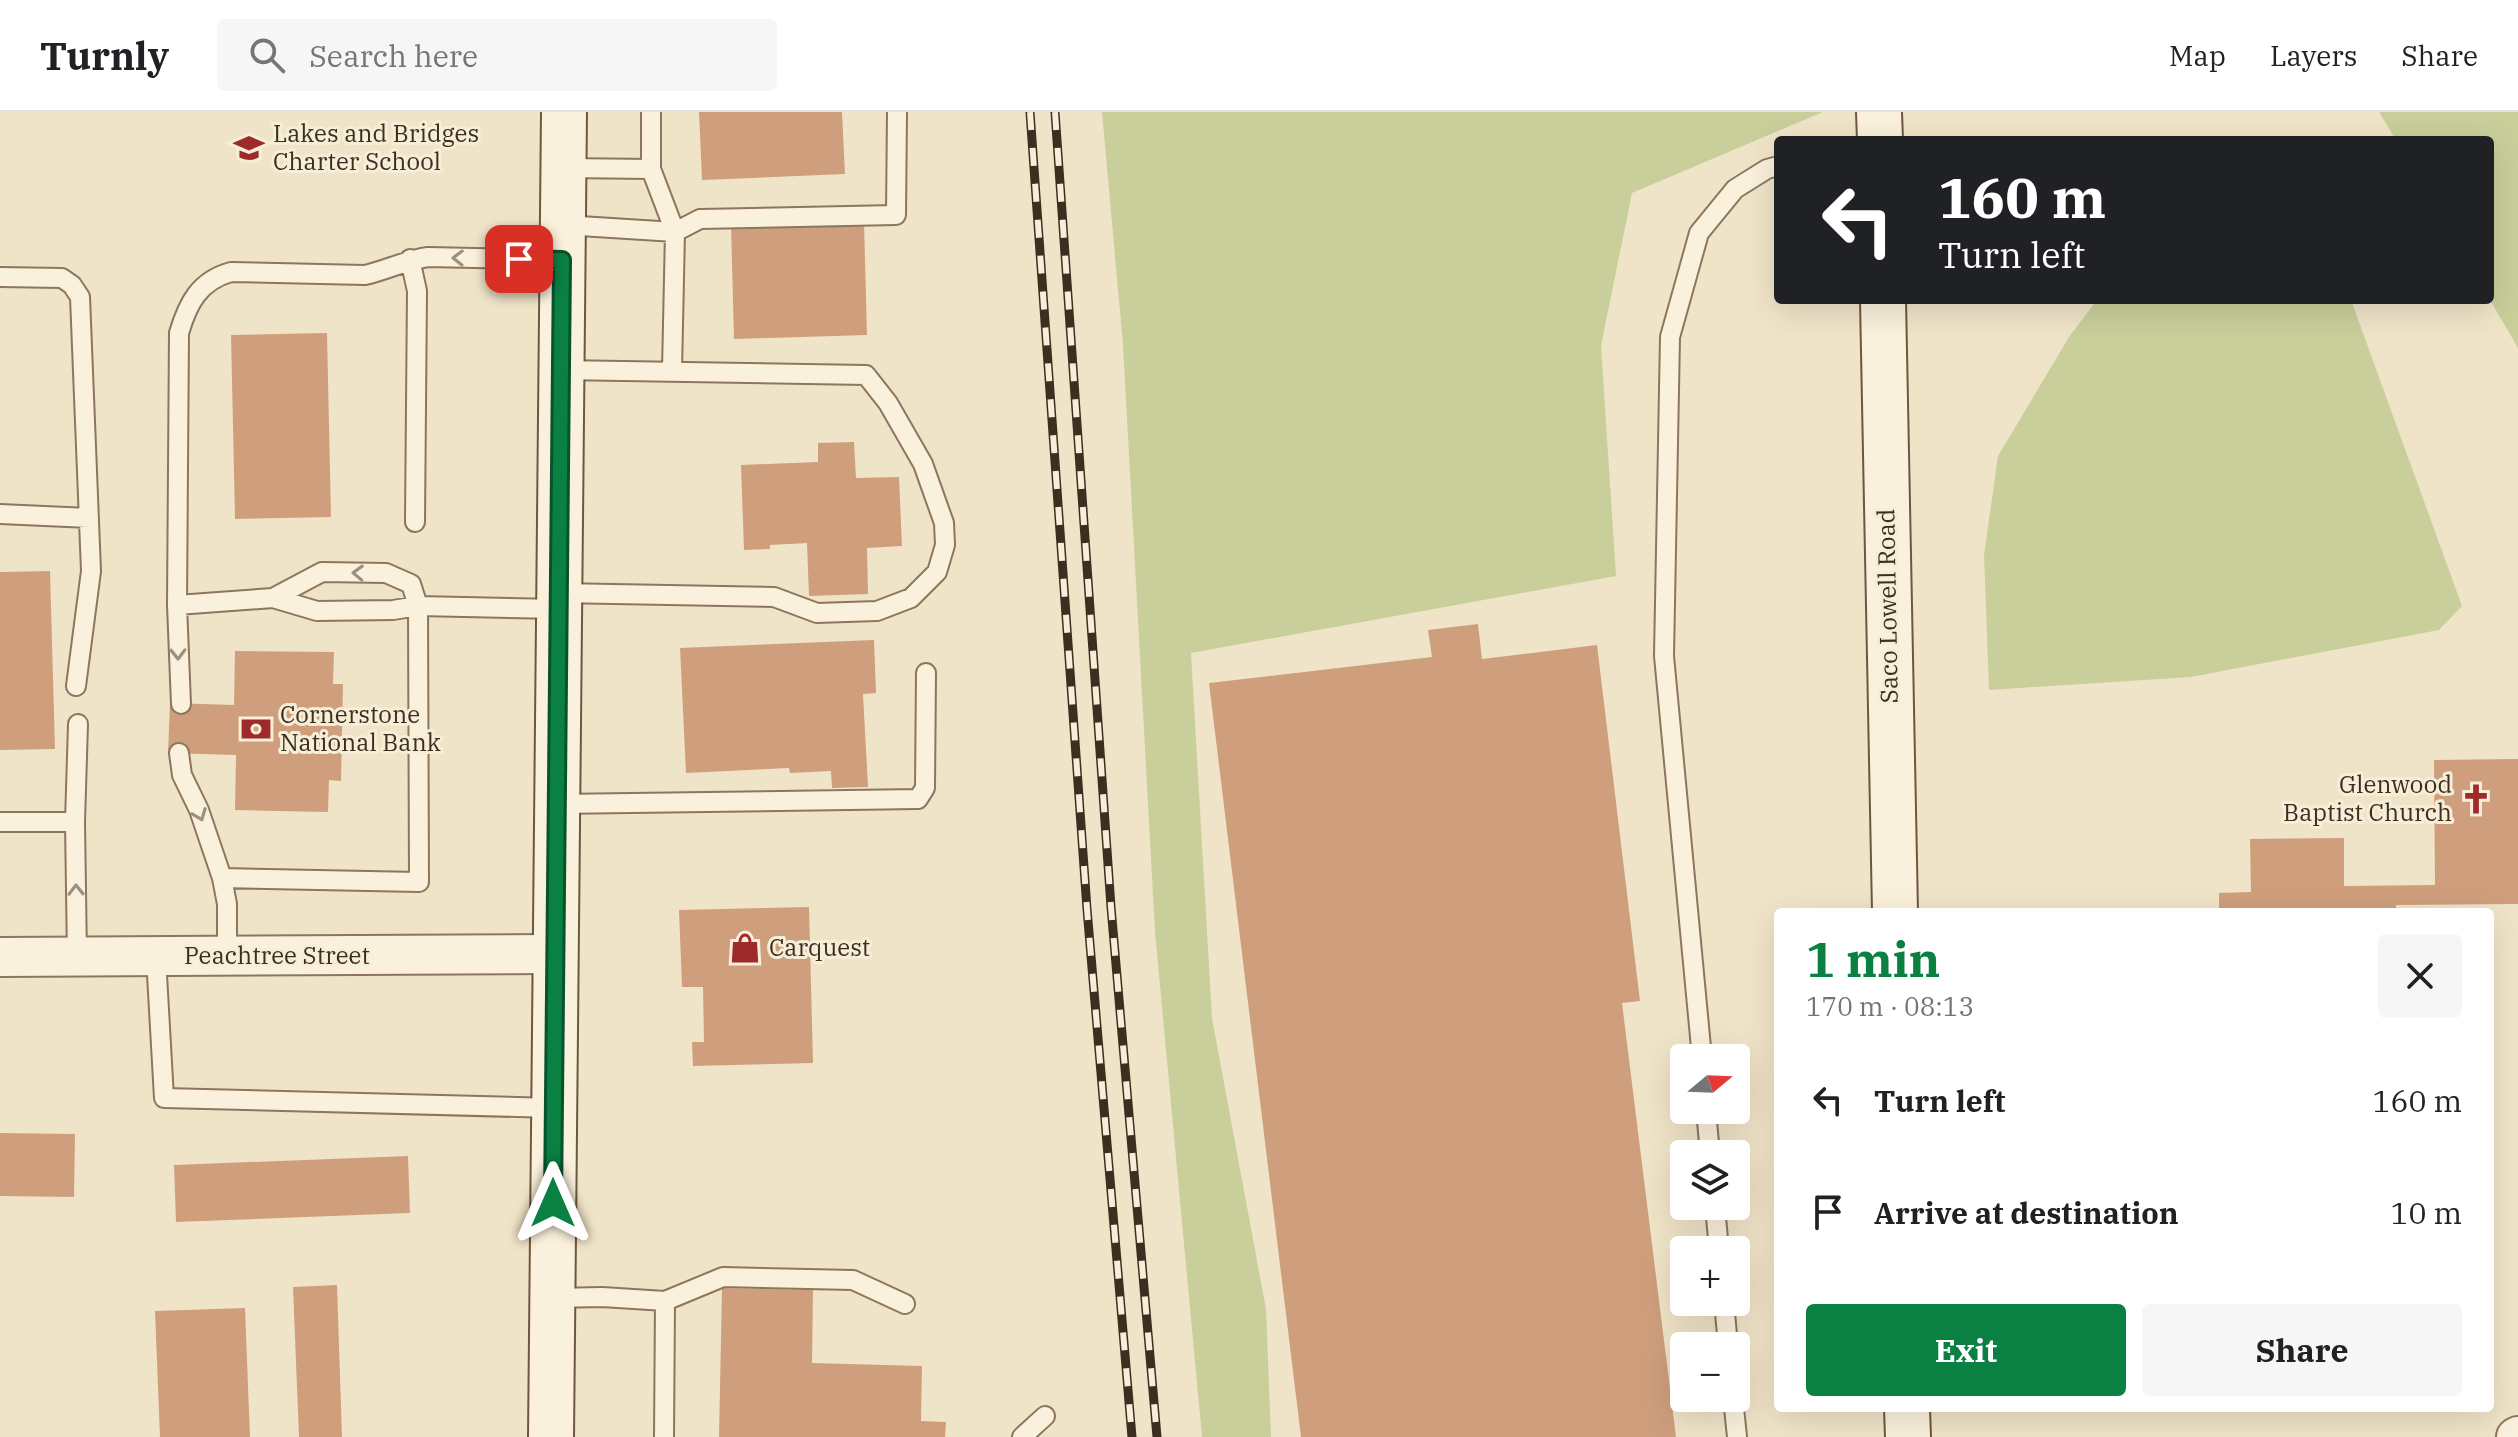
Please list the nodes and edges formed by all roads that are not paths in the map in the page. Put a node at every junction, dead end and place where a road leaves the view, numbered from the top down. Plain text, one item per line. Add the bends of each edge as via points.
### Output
1 (564, 112) edge
2 (651, 112) edge
3 (897, 112) edge
4 (1879, 112) edge
5 (1880, 136) edge
6 (1774, 167) edge
7 (564, 168) junction
8 (651, 169) junction
9 (675, 232) junction
10 (563, 242) junction
11 (410, 259) junction
12 (0, 277) edge
13 (1883, 304) edge
14 (560, 370) junction
15 (672, 371) junction
16 (0, 514) edge
17 (89, 518) junction
18 (415, 522) dead end
19 (273, 598) junction
20 (558, 601) junction
21 (177, 605) junction
22 (418, 606) junction
23 (926, 673) dead end
24 (76, 686) dead end
25 (181, 704) dead end
26 (78, 724) dead end
27 (179, 753) dead end
28 (556, 804) junction
29 (0, 822) edge
30 (75, 822) junction
31 (222, 878) junction
32 (1895, 908) edge
33 (554, 954) junction
34 (0, 957) edge
35 (156, 957) junction
36 (227, 957) junction
37 (77, 958) junction
38 (1701, 1044) edge
39 (554, 1108) junction
40 (553, 1298) junction
41 (665, 1301) junction
42 (905, 1304) dead end
43 (1734, 1412) edge
44 (1907, 1412) edge
45 (1045, 1416) dead end
46 (551, 1437) edge
47 (664, 1437) edge
48 (1022, 1437) edge
49 (1737, 1437) edge
50 (1908, 1437) edge

1 - 7 main road
2 - 8 lane
3 - 9 lane via 896,215 700,219
4 - 5 main road
6 - 38 lane via 1735,189 1699,233 1670,337 1664,656
7 - 8 lane
7 - 10 main road
8 - 9 lane
9 - 10 lane
9 - 15 lane
10 -> 11 lane
10 - 14 main road
11 - 18 lane via 417,291
11 - 21 lane via 365,275 231,272 198,290 179,333
12 - 17 lane via 62,278 80,297
13 - 32 main road, Saco Lowell Road
14 - 15 lane
14 - 20 main road
15 - 20 lane via 866,375 899,421 934,491 945,545 937,572 911,598 877,611 817,613 774,597
16 - 17 lane
17 - 24 lane via 91,571
19 - 21 lane
19 - 22 lane via 317,611
22 -> 19 lane via 411,584 386,573 322,572
20 - 22 lane
20 - 28 main road
21 -> 25 lane
22 - 31 lane via 419,882
23 - 28 lane via 925,788 918,799
26 - 30 lane
27 -> 31 lane via 182,775
28 - 33 main road
29 - 30 lane
37 -> 30 lane
31 - 36 lane
33 - 36 street, Peachtree Street
33 - 39 main road
34 - 37 street, Peachtree Street
35 - 36 street, Peachtree Street
35 - 37 street, Peachtree Street
35 - 39 lane via 164,1098
39 - 40 main road
40 - 41 lane
40 - 46 main road
41 - 42 lane via 723,1277 853,1280
41 - 47 lane
43 - 49 lane
44 - 50 main road
45 - 48 lane

